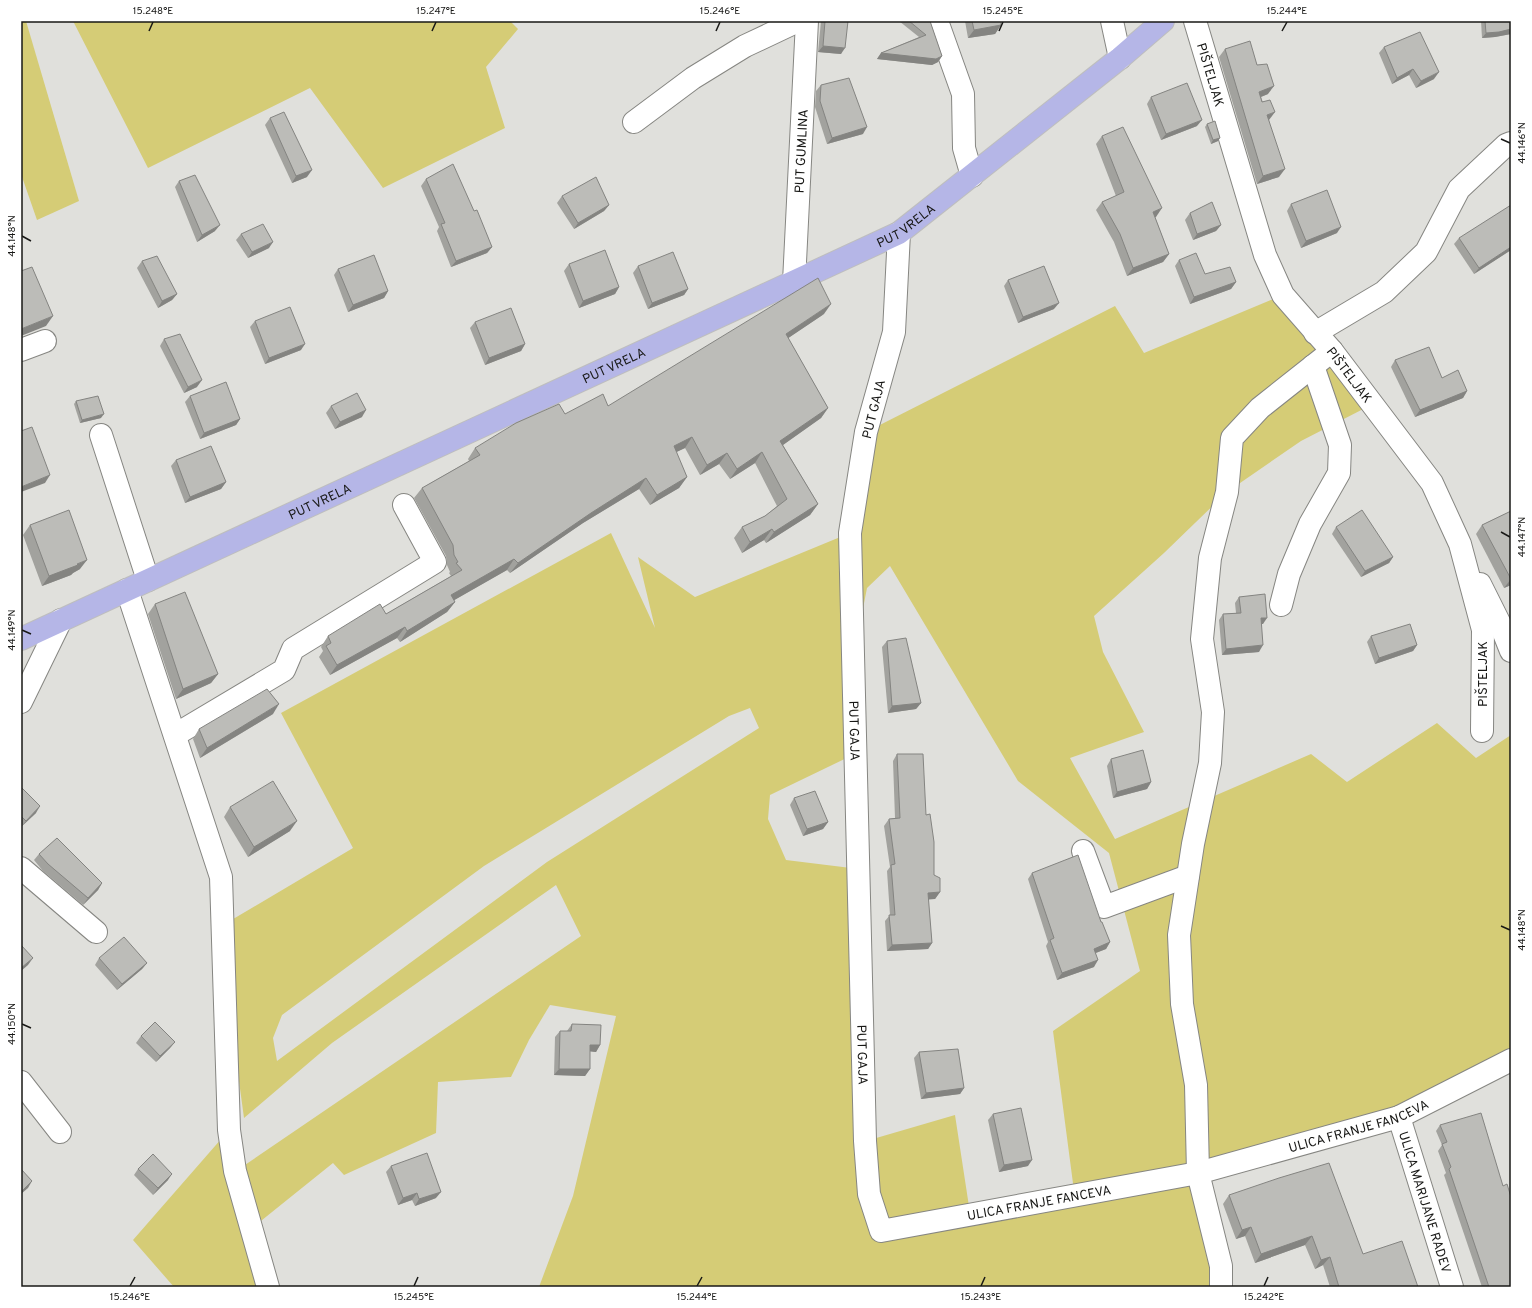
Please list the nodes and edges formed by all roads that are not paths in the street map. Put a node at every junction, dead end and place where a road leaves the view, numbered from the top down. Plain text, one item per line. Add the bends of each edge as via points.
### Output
1 (798, 21) edge
2 (807, 21) edge
3 (937, 21) edge
4 (1112, 21) edge
5 (1163, 21) edge
6 (1195, 21) edge
7 (1120, 58) junction
8 (634, 122) dead end
9 (1511, 143) edge
10 (972, 176) junction
11 (899, 233) junction
12 (794, 282) junction
13 (1315, 333) junction
14 (45, 341) dead end
15 (21, 350) edge
16 (1332, 351) junction
17 (1313, 366) junction
18 (101, 435) dead end
19 (404, 505) dead end
20 (1460, 544) junction
21 (148, 580) junction
22 (127, 590) junction
23 (1280, 605) dead end
24 (61, 620) junction
25 (21, 639) edge
26 (1511, 651) edge
27 (21, 702) edge
28 (1482, 731) dead end
29 (175, 735) junction
30 (1083, 851) dead end
31 (21, 868) edge
32 (1188, 876) junction
33 (96, 932) dead end
34 (1511, 1060) edge
35 (21, 1082) edge
36 (1399, 1116) junction
37 (60, 1132) dead end
38 (1198, 1173) junction
39 (881, 1231) joint
40 (268, 1287) edge
41 (1221, 1287) edge
42 (1452, 1287) edge

1 - 8 street via 746,46 693,78
2 - 12 street, PUT GUMLINA
3 - 10 street via 963,94 964,148
4 - 7 street
5 - 7 main road, PUT VRELA
6 - 13 street, PIŠTELJAK via 1265,255 1282,295
7 - 10 main road, PUT VRELA
9 - 13 street via 1459,189 1426,252 1384,292
10 - 11 main road, PUT VRELA
11 - 12 main road, PUT VRELA
11 - 39 street, PUT GAJA via 894,332 866,432 850,533 865,1141 869,1194
12 - 21 main road, PUT VRELA
13 - 16 street, PIŠTELJAK
14 - 15 street
16 - 17 street
16 - 20 street, PIŠTELJAK via 1432,483
17 - 23 street via 1340,445 1339,472 1310,524 1289,574
17 - 32 street via 1260,408 1232,438 1227,492 1210,558 1202,639 1214,712 1210,764
18 - 21 street
19 - 29 street via 435,562 293,649 284,670
20 - 26 street
20 - 28 street, PIŠTELJAK via 1483,630
21 - 22 main road, PUT VRELA
22 - 24 main road, PUT VRELA
22 - 29 street
24 - 25 main road, PUT VRELA
24 - 27 street
29 - 40 street via 188,782 221,877 229,1130 235,1171
30 - 32 street via 1104,906
31 - 33 street
32 - 38 street via 1179,935 1182,1004 1196,1085
34 - 36 street, ULICA FRANJE FANCEVA
35 - 37 street
36 - 38 street, ULICA FRANJE FANCEVA
36 - 42 street, ULICA MARIJANE RADEV
38 - 39 street, ULICA FRANJE FANCEVA
38 - 41 street via 1221,1266

